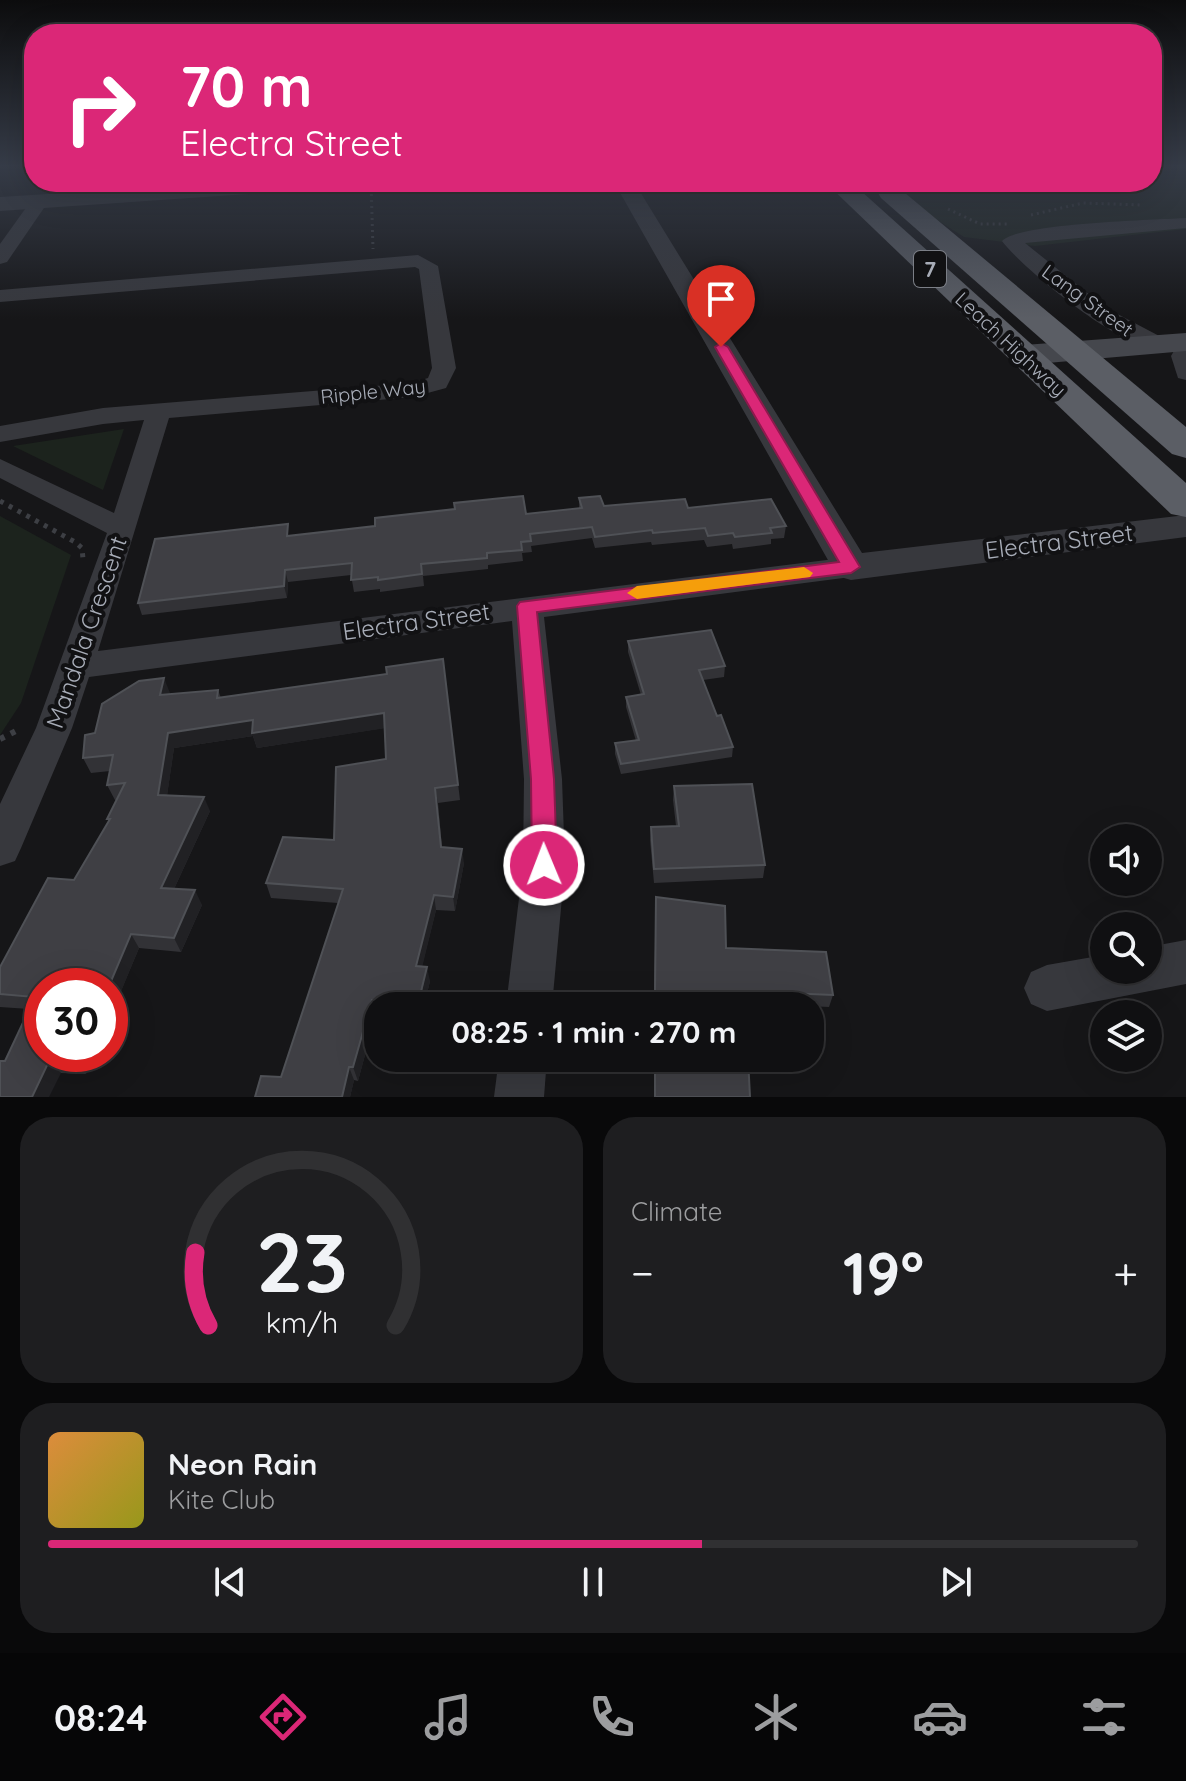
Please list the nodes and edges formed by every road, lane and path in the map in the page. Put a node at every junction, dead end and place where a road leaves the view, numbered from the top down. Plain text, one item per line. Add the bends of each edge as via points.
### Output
1 (28, 217) edge
2 (372, 217) edge
3 (645, 217) edge
4 (875, 217) edge
5 (918, 217) edge
6 (962, 217) edge
7 (1018, 220) dead end
8 (1186, 223) edge
9 (0, 258) edge
10 (373, 263) junction
11 (0, 296) edge
12 (1179, 354) edge
13 (1082, 358) junction
14 (1032, 362) junction
15 (159, 411) junction
16 (0, 434) edge
17 (1186, 446) edge
18 (0, 467) edge
19 (0, 501) edge
20 (1186, 505) edge
21 (1186, 526) edge
22 (123, 529) junction
23 (851, 567) junction
24 (81, 571) dead end
25 (527, 606) junction
26 (75, 666) junction
27 (26, 724) dead end
28 (0, 739) edge
29 (0, 848) edge
30 (1186, 962) edge
31 (1162, 966) edge
32 (1090, 980) edge
33 (1047, 988) dead end
34 (530, 992) edge
35 (522, 1072) edge
36 (519, 1097) edge

1 - 9 street
2 - 10 path
3 - 23 street
4 - 14 highway, Leach Highway / 7
5 - 13 highway, Leach Highway / 7
6 - 7 path via 980,224
8 - 12 street, Lang Street via 1011,241 1101,314
10 - 11 street, Ripple Way
10 - 15 street, Ripple Way via 418,261 428,266 444,368 438,383 413,390
12 - 13 main road
13 - 14 main road
13 - 17 highway, Leach Highway / 7
14 - 20 highway, Leach Highway / 7
15 - 16 street, Ripple Way
15 - 22 street, Mandala Crescent
18 - 22 street
19 - 24 path via 82,548
21 - 23 street, Electra Street
22 - 26 street, Mandala Crescent
23 - 25 street, Electra Street
25 - 26 street, Electra Street
25 - 34 street via 543,779 544,865
26 - 29 street, Mandala Crescent via 54,728
27 - 28 path
30 - 31 street
32 - 33 street
35 - 36 street

